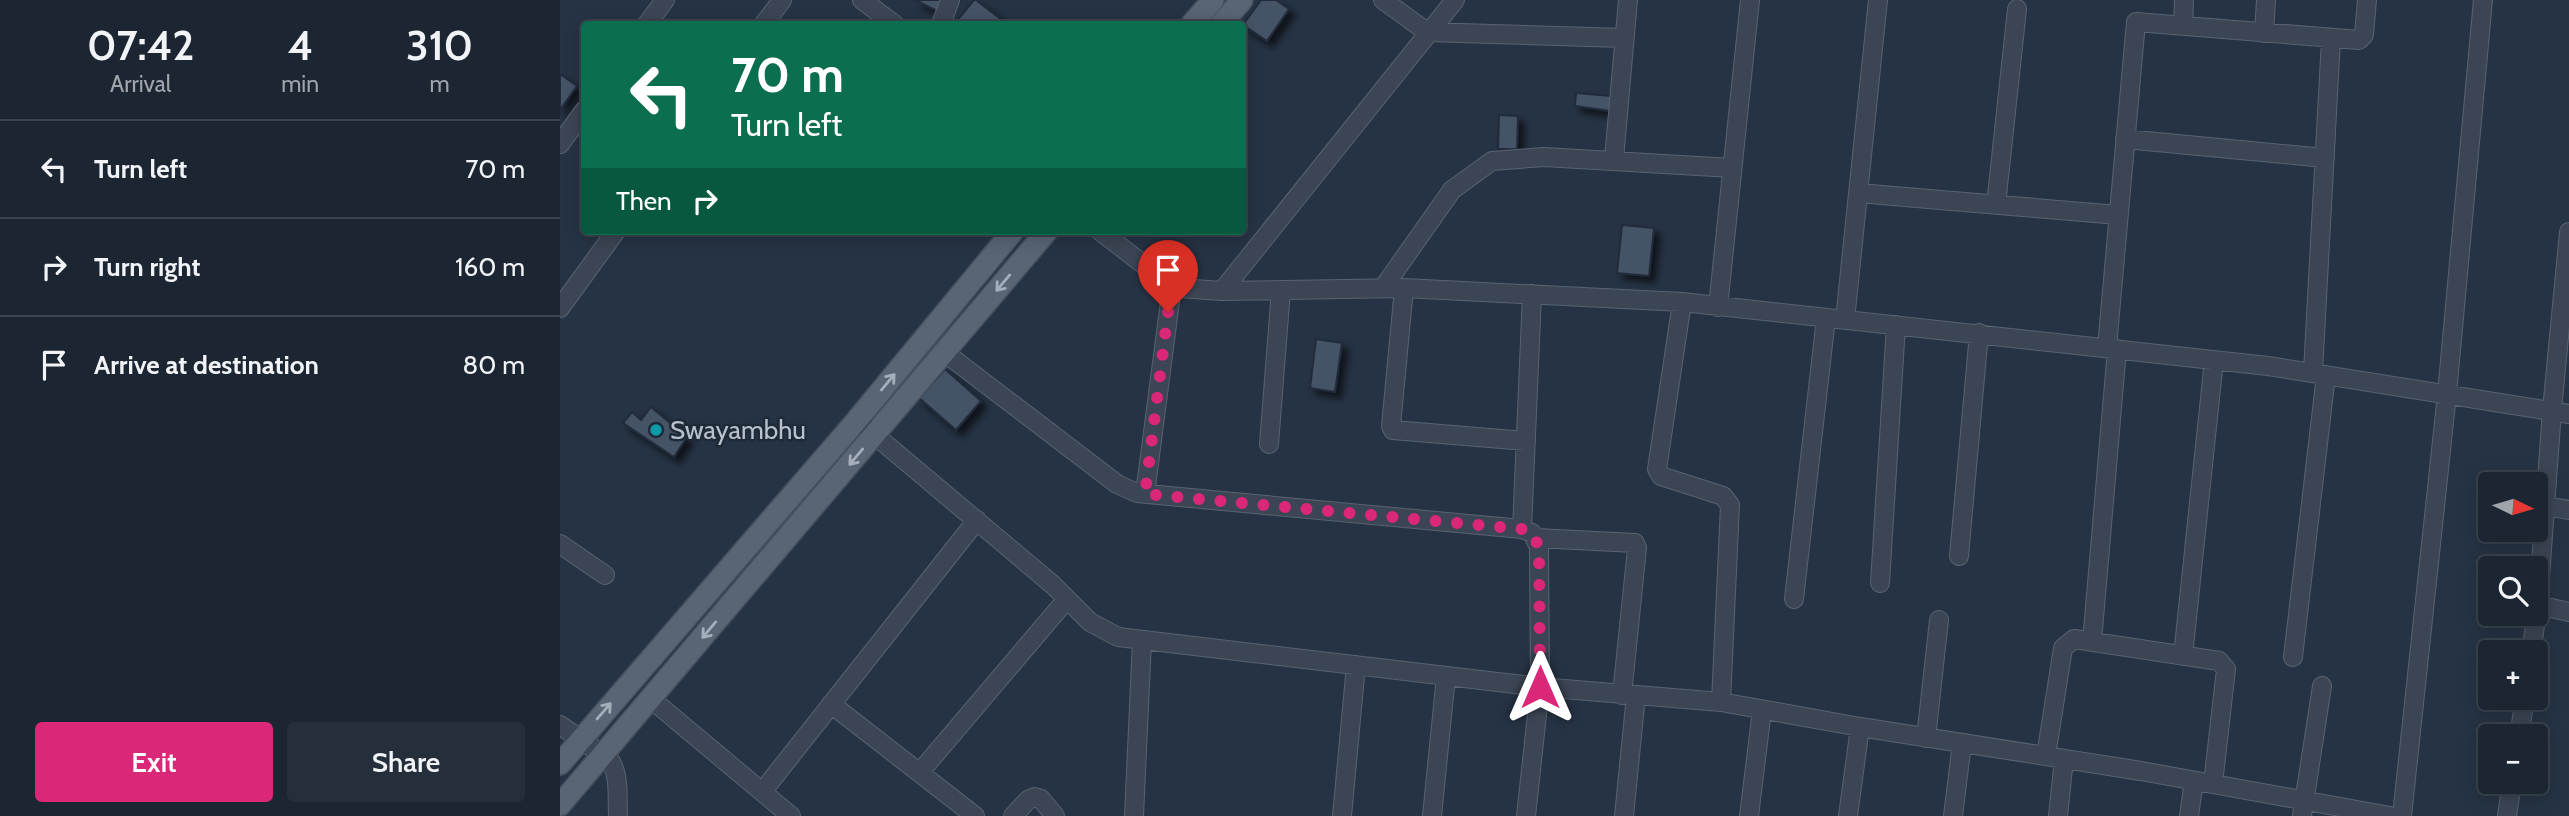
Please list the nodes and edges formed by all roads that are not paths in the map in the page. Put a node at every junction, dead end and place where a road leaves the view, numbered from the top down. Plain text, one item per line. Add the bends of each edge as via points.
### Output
1 (665, 0) edge
2 (782, 0) edge
3 (862, 0) edge
4 (950, 0) edge
5 (1213, 0) edge
6 (1242, 0) edge
7 (1383, 0) edge
8 (1455, 0) edge
9 (1628, 0) edge
10 (1749, 0) edge
11 (1878, 0) edge
12 (2184, 0) edge
13 (2266, 0) edge
14 (2367, 0) edge
15 (2483, 0) edge
16 (2017, 9) dead end
17 (649, 21) edge
18 (766, 21) edge
19 (890, 21) edge
20 (942, 21) edge
21 (1195, 21) edge
22 (1224, 21) edge
23 (2183, 26) junction
24 (1427, 32) junction
25 (2264, 33) junction
26 (1624, 38) junction
27 (2331, 39) junction
28 (581, 115) edge
29 (2125, 139) junction
30 (560, 144) edge
31 (2325, 158) junction
32 (1614, 159) junction
33 (1732, 168) junction
34 (1858, 193) junction
35 (1996, 205) junction
36 (2118, 215) junction
37 (2569, 232) edge
38 (612, 235) edge
39 (1010, 235) edge
40 (1044, 235) edge
41 (1105, 235) edge
42 (1172, 286) junction
43 (1383, 288) junction
44 (1404, 288) junction
45 (1281, 290) junction
46 (1222, 291) junction
47 (1532, 294) junction
48 (563, 298) edge
49 (1682, 302) junction
50 (1718, 307) junction
51 (1826, 318) junction
52 (1846, 320) junction
53 (1896, 325) junction
54 (1979, 333) junction
55 (2112, 348) junction
56 (944, 352) junction
57 (2214, 360) junction
58 (2319, 373) junction
59 (2447, 394) junction
60 (2561, 412) edge
61 (856, 420) junction
62 (874, 434) junction
63 (1526, 441) junction
64 (1269, 444) dead end
65 (2548, 488) edge
66 (1145, 494) junction
67 (2548, 506) edge
68 (2569, 510) edge
69 (977, 520) junction
70 (1529, 533) junction
71 (560, 544) edge
72 (1959, 556) dead end
73 (605, 575) dead end
74 (1880, 583) dead end
75 (1067, 599) junction
76 (1794, 599) dead end
77 (2548, 607) edge
78 (2569, 611) edge
79 (1939, 620) dead end
80 (1142, 640) junction
81 (2092, 642) junction
82 (2183, 656) junction
83 (2293, 657) dead end
84 (1356, 665) junction
85 (1446, 676) junction
86 (2322, 686) dead end
87 (1540, 687) junction
88 (1629, 695) junction
89 (650, 699) junction
90 (1721, 702) junction
91 (831, 704) junction
92 (1762, 710) junction
93 (560, 725) edge
94 (1860, 727) junction
95 (1926, 738) junction
96 (580, 739) junction
97 (1962, 743) junction
98 (603, 755) junction
99 (2055, 758) junction
100 (560, 764) edge
101 (920, 772) junction
102 (2194, 781) junction
103 (2213, 784) junction
104 (762, 792) junction
105 (2510, 794) edge
106 (560, 805) edge
107 (2303, 808) edge
108 (618, 816) edge
109 (790, 816) edge
110 (975, 816) edge
111 (1013, 816) edge
112 (1055, 816) edge
113 (1134, 816) edge
114 (1342, 816) edge
115 (1432, 816) edge
116 (1526, 816) edge
117 (1624, 816) edge
118 (1749, 816) edge
119 (1848, 816) edge
120 (1953, 816) edge
121 (2058, 816) edge
122 (2189, 816) edge
123 (2390, 816) edge
124 (2402, 816) edge
125 (2507, 816) edge

1 - 17 street
2 - 18 street
3 - 19 street
4 - 20 street
5 - 21 main road
6 - 22 main road
7 - 24 street
8 - 24 street
9 - 26 street
10 - 33 street
11 - 34 street
12 - 23 street
13 - 25 street
14 - 27 street via 2362,39
15 - 59 street
16 - 35 street
23 - 25 street
23 - 29 street via 2134,25
24 - 26 street
24 - 46 street
25 - 27 street
26 - 32 street
27 - 31 street
28 - 30 street
29 - 31 street
29 - 36 street
31 - 58 street
32 - 33 street
32 - 43 street via 1544,156 1492,161 1452,190
33 - 50 street
34 - 35 street
34 - 52 street
35 - 36 street
36 - 55 street
37 - 60 street
38 - 48 street
61 -> 39 main road
40 -> 56 main road
41 - 42 street
42 - 46 street
42 - 66 street
43 - 44 street
43 - 45 street
44 - 47 street
44 - 63 street via 1393,430
45 - 46 street
45 - 64 street
47 - 49 street
47 - 63 street
49 - 50 street
49 - 90 street via 1657,469 1661,476 1723,496 1730,505
50 - 51 street
51 - 52 street
51 - 76 street
52 - 53 street
53 - 54 street
53 - 74 street
54 - 55 street
54 - 72 street
55 - 57 street
55 - 81 street
56 - 62 main road
56 - 66 street via 1117,484
57 - 58 street
57 - 82 street
58 - 59 street
58 - 83 street
59 - 60 street
59 - 124 street
60 - 65 street
61 - 62 street
96 -> 61 main road
62 - 69 street
62 -> 89 main road
63 - 70 street
66 - 70 street
67 - 68 street
69 - 75 street
69 - 91 street
70 - 87 street via 1539,547
70 - 88 street via 1635,543
71 - 73 street
75 - 80 street via 1090,622 1118,637
75 - 101 street
77 - 78 street
79 - 95 street
80 - 84 street
80 - 113 street
81 - 82 street
81 - 99 street via 2074,639 2063,648
82 - 103 street via 2219,661 2226,669
84 - 85 street
84 - 114 street
85 - 87 street
85 - 115 street
86 - 107 street
87 - 88 street
87 - 116 street
88 - 90 street
88 - 117 street
89 - 98 main road
89 - 104 street
90 - 92 street
91 - 101 street
91 - 104 street
92 - 94 street
92 - 118 street
93 - 96 street
94 - 95 street
94 - 119 street
95 - 97 street
96 - 98 street
96 - 100 main road
97 - 99 street
97 - 120 street
98 - 106 main road
98 - 108 street via 617,775
99 - 102 street
99 - 121 street
101 - 110 street
102 - 103 street
102 - 122 street
103 - 107 street
104 - 109 street
105 - 125 street
107 - 123 street
111 - 112 street via 1035,797

